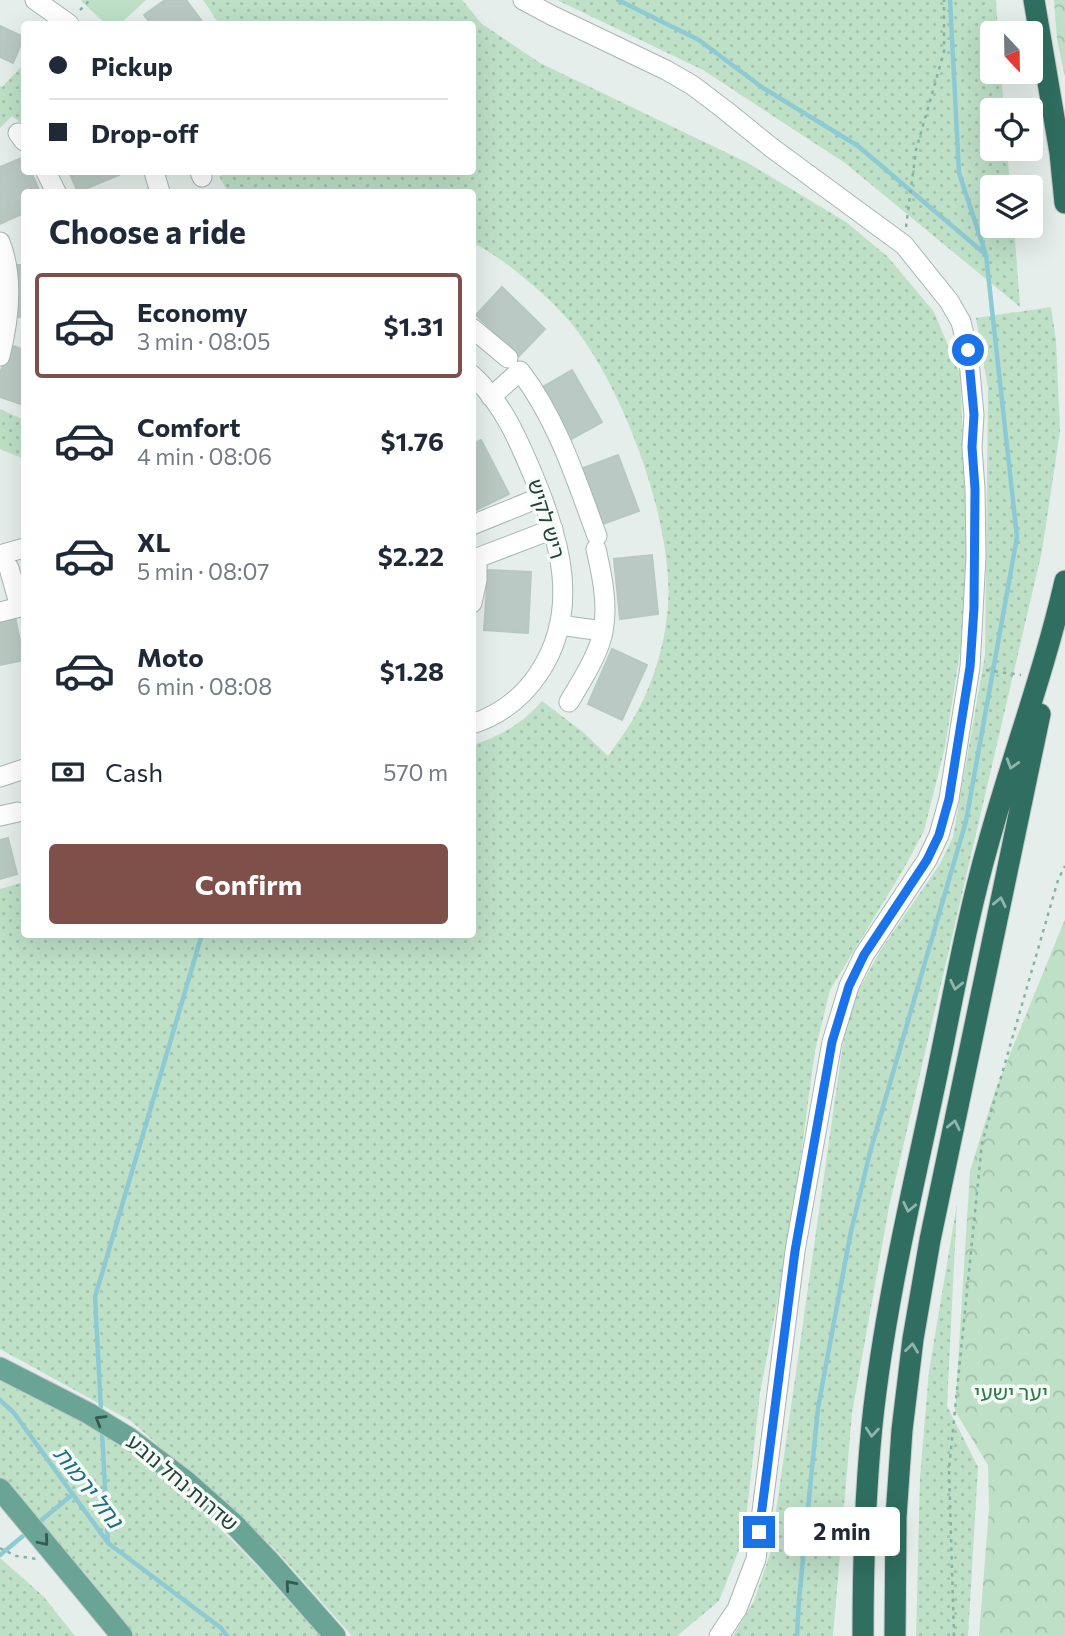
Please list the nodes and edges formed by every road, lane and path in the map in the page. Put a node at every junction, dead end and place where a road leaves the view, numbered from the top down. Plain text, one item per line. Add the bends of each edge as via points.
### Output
1 (35, 0) edge
2 (523, 0) edge
3 (944, 0) edge
4 (1034, 0) edge
5 (65, 21) edge
6 (1065, 203) edge
7 (0, 242) edge
8 (904, 245) junction
9 (476, 331) edge
10 (0, 356) edge
11 (508, 358) dead end
12 (476, 380) edge
13 (491, 397) junction
14 (541, 496) junction
15 (476, 523) edge
16 (553, 529) junction
17 (21, 551) edge
18 (8, 564) edge
19 (1065, 581) edge
20 (476, 585) edge
21 (1065, 593) edge
22 (0, 612) edge
23 (559, 625) junction
24 (603, 631) junction
25 (970, 667) junction
26 (1038, 678) junction
27 (569, 702) dead end
28 (476, 722) edge
29 (21, 770) edge
30 (0, 777) edge
31 (1065, 866) edge
32 (0, 1368) edge
33 (0, 1489) edge
34 (0, 1548) edge
35 (58, 1557) junction
36 (122, 1636) edge
37 (335, 1636) edge
38 (719, 1636) edge
39 (863, 1636) edge
40 (895, 1636) edge
41 (954, 1636) edge

1 - 5 street
2 - 8 street via 692,85
3 - 8 path via 944,52 916,150
4 - 6 highway
7 - 10 street via 8,278
8 - 25 street via 950,301 968,350 975,529
9 - 11 street
12 - 13 street, ריש לקיש
13 - 14 street, ריש לקיש via 511,426
13 - 24 street via 520,371 566,452 597,542
14 - 15 street
14 - 16 street, ריש לקיש
16 - 20 street via 477,558
16 - 23 street, ריש לקיש via 563,583
17 - 18 street
18 - 22 street via 20,607
19 - 26 highway
40 -> 21 highway via 896,1517 913,1339
23 - 24 street
23 - 28 street, ריש לקיש via 553,649 528,688 498,713
24 - 27 street via 594,658
25 - 26 path
25 - 38 street via 939,835 864,955 832,1042 795,1251 756,1559 737,1609
26 -> 39 highway via 988,842 899,1256 872,1425
29 - 30 street
31 - 41 path via 982,1143 949,1469
37 -> 32 main road, שדרות נחל נובע via 270,1561 187,1482 130,1438
33 -> 35 main road
34 - 35 path via 32,1559
35 - 36 main road

